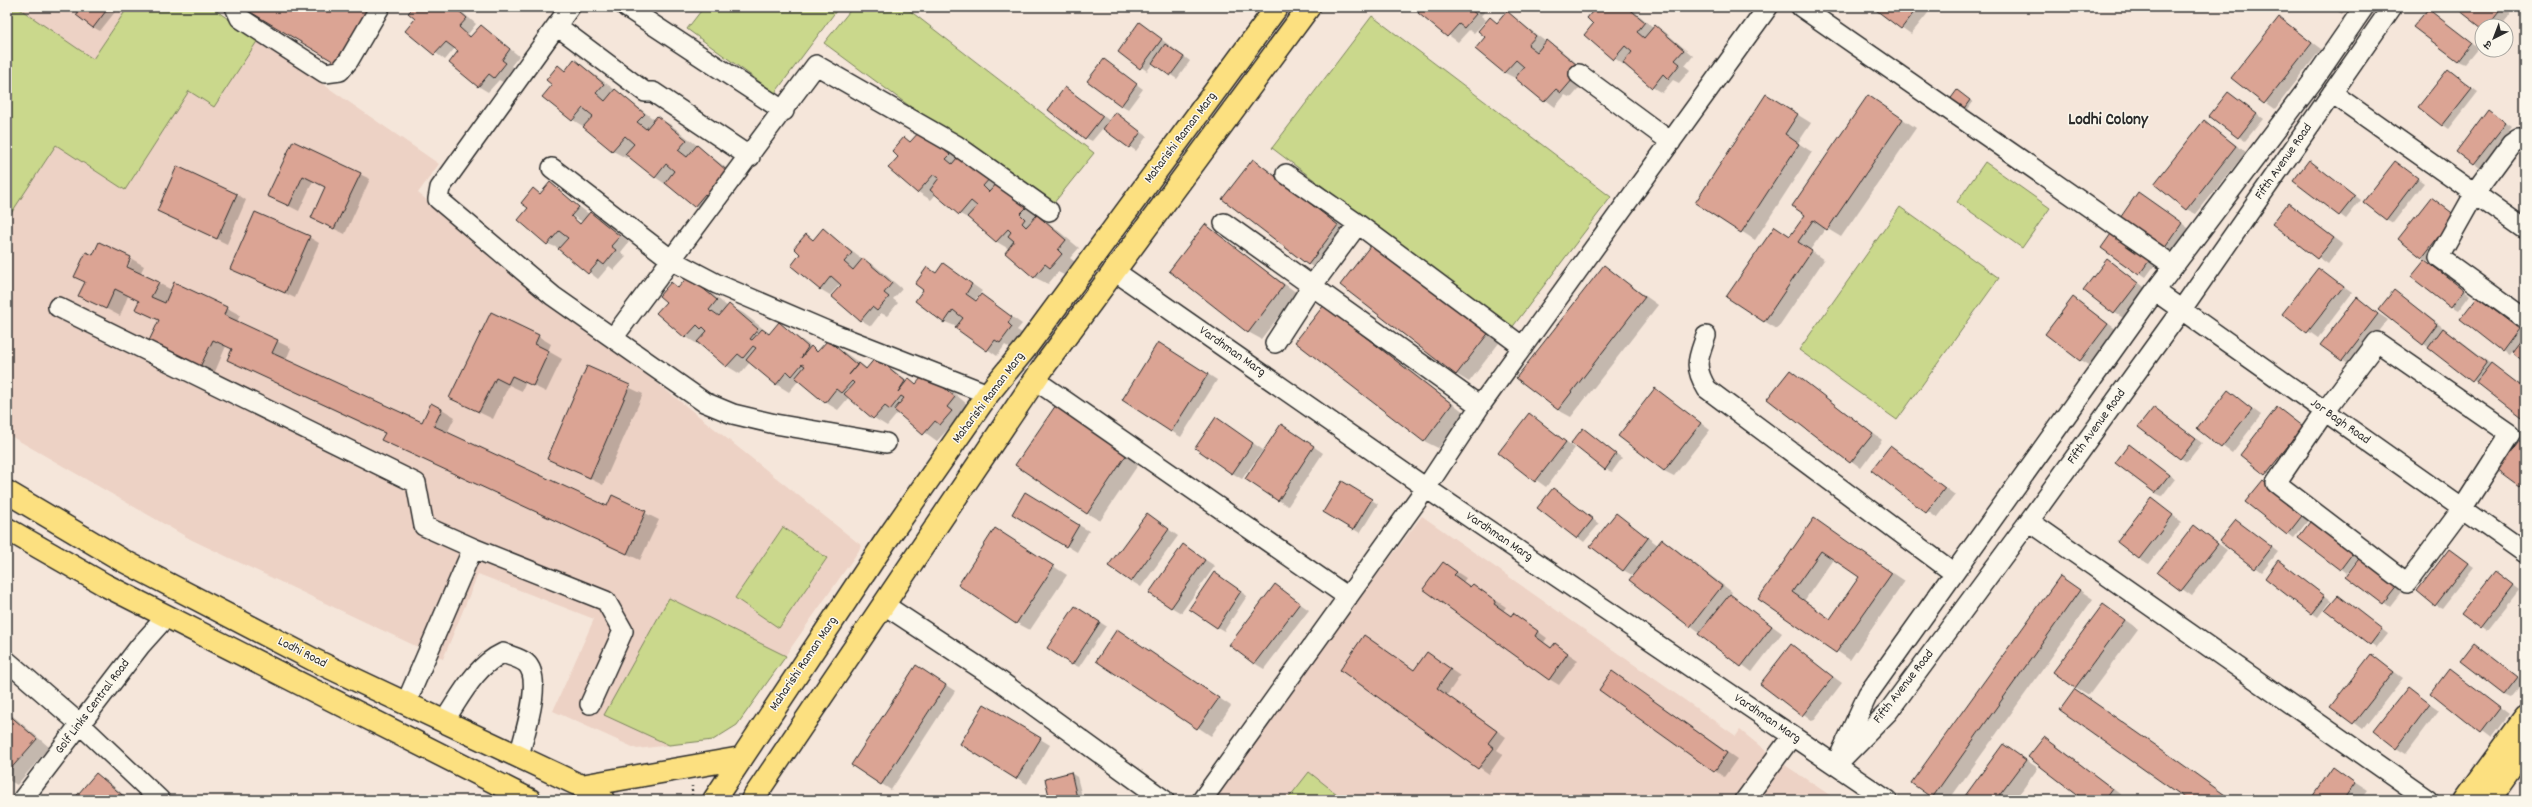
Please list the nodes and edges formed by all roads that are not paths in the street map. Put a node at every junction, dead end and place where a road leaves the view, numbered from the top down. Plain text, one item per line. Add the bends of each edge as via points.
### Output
1 (235, 7) edge
2 (380, 7) edge
3 (570, 7) edge
4 (626, 7) edge
5 (1277, 7) edge
6 (1309, 7) edge
7 (1768, 7) edge
8 (1801, 7) edge
9 (2364, 7) edge
10 (2392, 7) edge
11 (557, 26) junction
12 (1579, 74) dead end
13 (2332, 93) junction
14 (784, 111) junction
15 (2525, 140) edge
16 (1671, 142) junction
17 (750, 157) junction
18 (552, 168) dead end
19 (1286, 174) dead end
20 (2476, 194) junction
21 (1049, 211) dead end
22 (1224, 223) dead end
23 (1358, 224) junction
24 (2525, 229) edge
25 (673, 261) junction
26 (2174, 266) junction
27 (1114, 270) junction
28 (1312, 286) junction
29 (2155, 291) junction
30 (58, 307) dead end
31 (2182, 309) junction
32 (2525, 319) edge
33 (1706, 336) dead end
34 (613, 338) junction
35 (1275, 343) dead end
36 (1523, 347) junction
37 (1035, 380) junction
38 (988, 394) junction
39 (1480, 406) junction
40 (2325, 411) junction
41 (886, 443) dead end
42 (1426, 488) junction
43 (7, 492) edge
44 (2462, 509) junction
45 (2029, 522) junction
46 (7, 529) edge
47 (473, 548) junction
48 (2525, 553) edge
49 (1954, 573) junction
50 (1348, 597) junction
51 (883, 604) junction
52 (166, 616) junction
53 (7, 661) edge
54 (406, 703) junction
55 (590, 704) dead end
56 (2525, 718) edge
57 (444, 721) junction
58 (81, 725) junction
59 (1792, 736) junction
60 (2525, 748) edge
61 (519, 756) junction
62 (741, 758) junction
63 (1836, 765) junction
64 (769, 774) junction
65 (582, 786) junction
66 (22, 800) edge
67 (160, 800) edge
68 (530, 800) edge
69 (604, 800) edge
70 (714, 800) edge
71 (752, 800) edge
72 (767, 800) edge
73 (1164, 800) edge
74 (1202, 800) edge
75 (1745, 800) edge
76 (1887, 800) edge
77 (2428, 800) edge
78 (2466, 800) edge
79 (2488, 800) edge

1 - 2 street via 240,18 325,73 340,71
3 - 11 street
4 - 14 street
5 - 38 main road, Maharishi Raman Marg via 1025,350
6 - 27 main road, Maharishi Raman Marg
7 - 16 street
8 - 26 street
9 - 26 street, Fifth Avenue Road via 2313,81
10 - 13 street, Fifth Avenue Road
11 - 17 street via 645,92 653,92
11 - 34 street via 440,188 438,200 554,296
12 - 16 street
13 - 20 street
13 - 31 street, Fifth Avenue Road
14 - 17 street
14 - 21 street via 813,68 820,66 956,145
15 - 20 street via 2518,139 2511,144
16 - 36 street
17 - 25 street
18 - 25 street
19 - 23 street
20 - 24 street
20 - 32 street via 2439,257
22 - 28 street
23 - 28 street
23 - 36 street
25 - 34 street
25 - 38 street via 717,284 832,333
26 - 29 street, Fifth Avenue Road
27 - 37 main road, Maharishi Raman Marg
27 - 42 street, Vardhman Marg
28 - 35 street
28 - 39 street
29 - 31 street, Jor Bagh Road
29 - 49 street, Fifth Avenue Road
30 - 47 street via 416,483 424,526
31 - 40 street, Jor Bagh Road
31 - 45 street, Fifth Avenue Road
33 - 49 street via 1696,364 1699,376 1707,389
34 - 41 street via 704,402 733,414
36 - 39 street
37 - 50 street
37 - 51 main road, Maharishi Raman Marg
38 - 62 main road, Maharishi Raman Marg via 885,542
39 - 42 street
40 - 44 street, Jor Bagh Road
40 - 44 street via 2377,342 2510,434
40 - 44 street via 2276,483 2407,583
42 - 50 street
42 - 59 street, Vardhman Marg
43 - 54 main road, Lodhi Road via 120,559 316,661
44 - 48 street, Jor Bagh Road
45 - 63 street, Fifth Avenue Road via 1888,712
45 - 77 street
46 - 52 main road via 104,585
47 - 54 street
47 - 55 street via 606,601 623,631
49 - 63 street, Fifth Avenue Road via 1868,694
50 - 74 street
51 - 64 main road, Maharishi Raman Marg
51 - 73 street via 1000,681
52 - 58 street, Golf Links Central Road via 140,646
52 - 68 main road
53 - 58 street
54 - 57 main road, Lodhi Road
56 - 78 main road
57 - 61 main road, Lodhi Road
57 - 61 street via 478,671 490,659 503,653 525,663 532,672 534,691
58 - 66 street, Golf Links Central Road
58 - 67 street
59 - 63 street, Vardhman Marg
59 - 75 street
60 - 79 main road
61 - 65 main road, Lodhi Road
62 - 65 main road
62 - 70 main road, Maharishi Raman Marg
63 - 76 street, Vardhman Marg
64 - 71 main road, Maharishi Raman Marg
64 - 72 main road
65 - 69 main road, Lodhi Road

